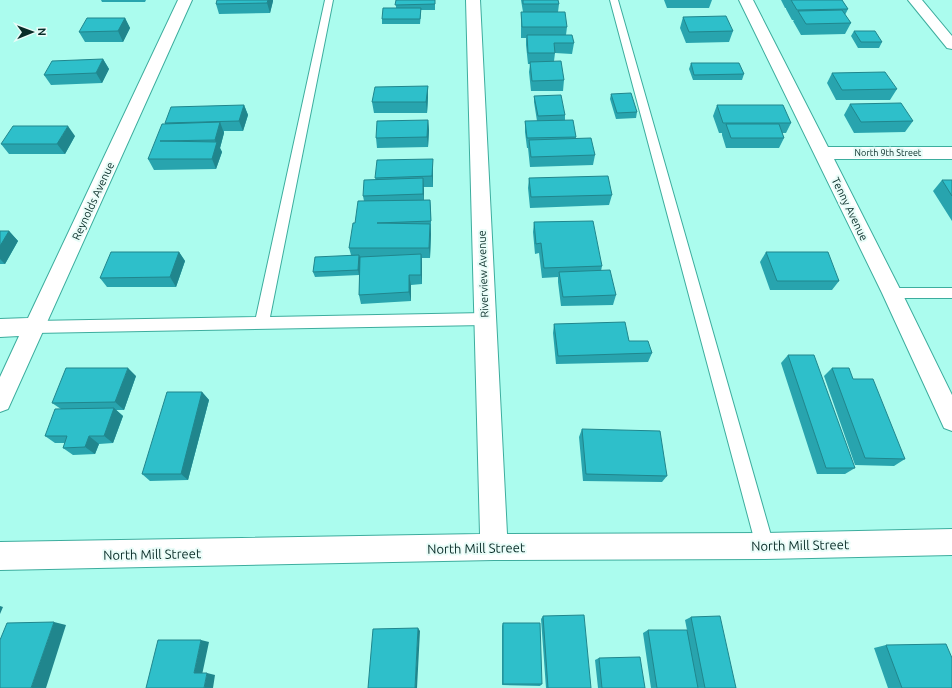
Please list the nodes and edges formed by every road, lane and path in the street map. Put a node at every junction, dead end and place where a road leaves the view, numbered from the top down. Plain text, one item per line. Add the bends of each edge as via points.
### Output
1 (185, 0) edge
2 (329, 0) edge
3 (473, 0) edge
4 (614, 0) edge
5 (746, 0) edge
6 (915, 0) edge
7 (952, 45) edge
8 (952, 153) edge
9 (823, 154) junction
10 (952, 293) edge
11 (892, 294) junction
12 (485, 319) junction
13 (262, 323) junction
14 (34, 327) junction
15 (0, 328) edge
16 (0, 402) edge
17 (952, 420) edge
18 (952, 542) edge
19 (765, 546) junction
20 (494, 547) junction
21 (0, 556) edge

1 - 14 street, Reynolds Avenue
2 - 13 lane
3 - 12 street, Riverview Avenue
4 - 19 lane
5 - 9 street, Tenny Avenue
6 - 7 street
8 - 9 street, North 9th Street
9 - 11 street, Tenny Avenue
10 - 11 lane
11 - 17 street, Tenny Avenue
12 - 13 lane
12 - 20 street, Riverview Avenue
13 - 14 lane
14 - 15 street
14 - 16 street, Reynolds Avenue
18 - 19 street, North Mill Street
19 - 20 street, North Mill Street
20 - 21 street, North Mill Street

